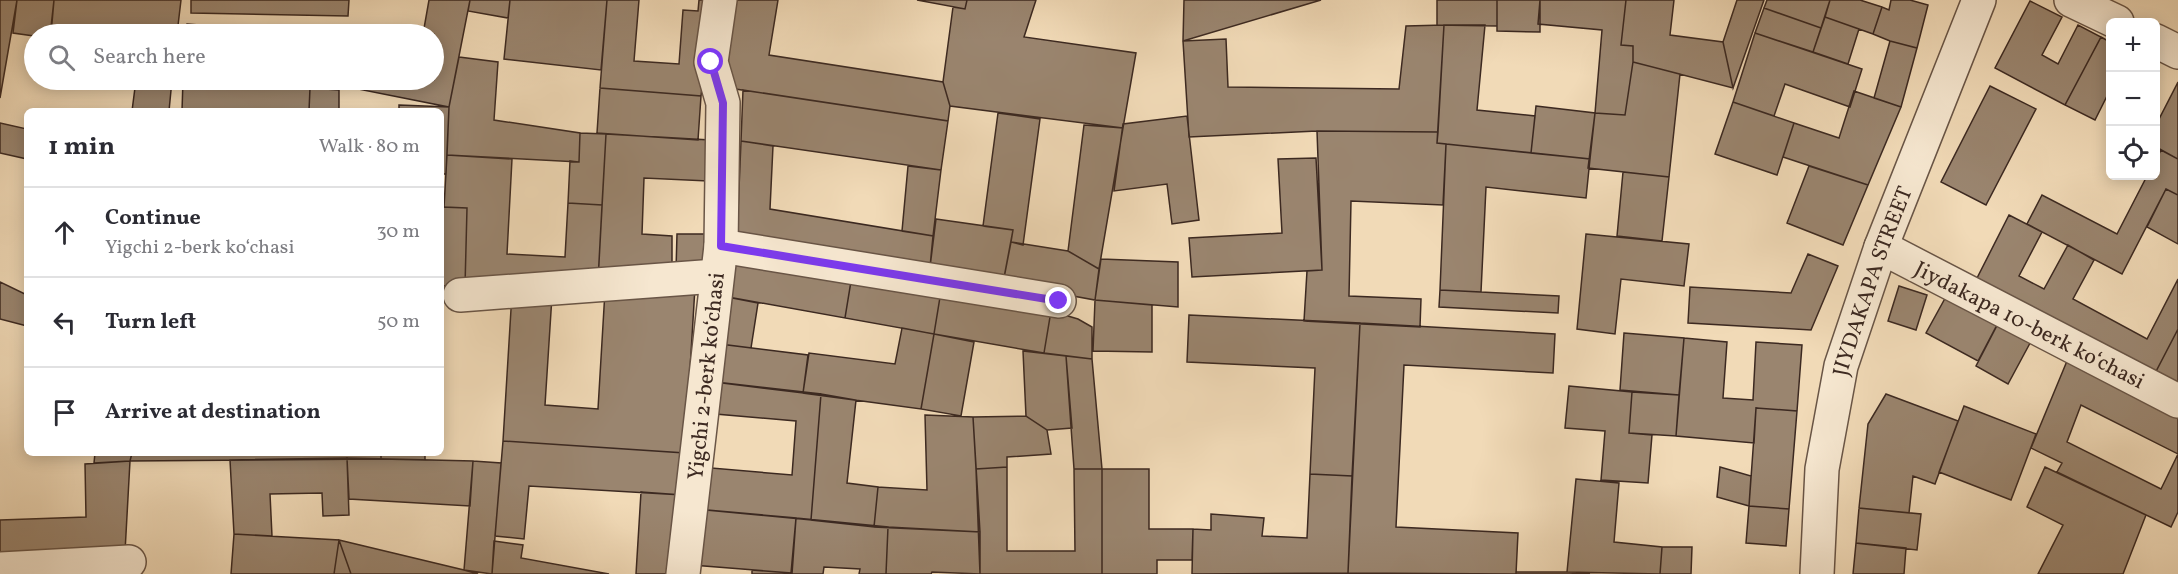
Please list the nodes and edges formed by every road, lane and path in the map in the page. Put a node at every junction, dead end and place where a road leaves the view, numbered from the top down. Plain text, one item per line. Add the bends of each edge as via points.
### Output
1 (720, 0) edge
2 (1979, 0) edge
3 (2072, 0) edge
4 (2109, 18) edge
5 (2160, 43) edge
6 (2178, 52) edge
7 (1881, 247) junction
8 (718, 261) junction
9 (460, 295) dead end
10 (1059, 301) dead end
11 (2178, 401) edge
12 (129, 562) dead end
13 (0, 569) edge
14 (683, 574) edge
15 (1817, 574) edge

1 - 8 street, Yigchi 2-berk koʻchasi via 711,62 723,103
2 - 7 street, JIYDAKAPA STREET
3 - 4 street
5 - 6 street
7 - 11 street, Jiydakapa 10-berk koʻchasi
7 - 15 street, JIYDAKAPA STREET via 1841,366 1822,469
8 - 9 street
8 - 10 street
8 - 14 street, Yigchi 2-berk koʻchasi
12 - 13 street

